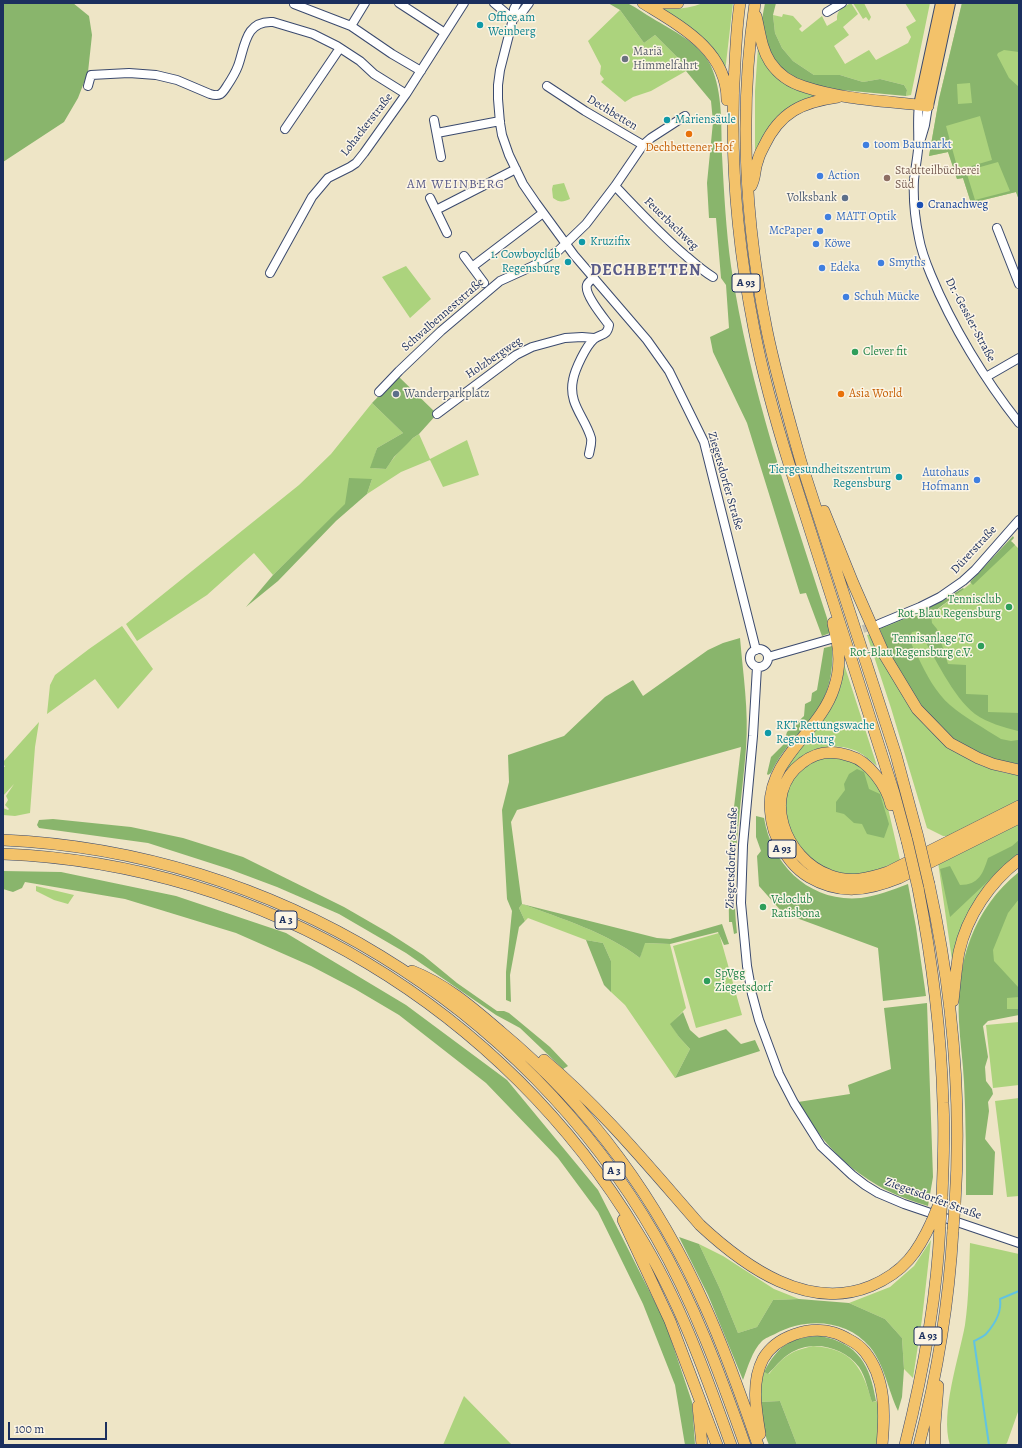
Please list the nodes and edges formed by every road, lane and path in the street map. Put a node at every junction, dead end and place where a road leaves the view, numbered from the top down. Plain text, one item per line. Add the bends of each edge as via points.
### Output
1 (365, 3) edge
2 (399, 3) edge
3 (464, 3) edge
4 (494, 3) edge
5 (517, 3) edge
6 (529, 3) edge
7 (643, 3) edge
8 (659, 3) edge
9 (678, 3) edge
10 (740, 3) edge
11 (842, 3) edge
12 (941, 3) edge
13 (950, 3) edge
14 (294, 4) dead end
15 (754, 5) edge
16 (828, 12) dead end
17 (513, 19) junction
18 (351, 26) junction
19 (445, 33) junction
20 (340, 48) junction
21 (421, 71) junction
22 (88, 86) dead end
23 (547, 86) dead end
24 (406, 94) junction
25 (846, 96) junction
26 (924, 105) junction
27 (685, 116) dead end
28 (434, 120) dead end
29 (500, 121) junction
30 (285, 129) dead end
31 (732, 131) junction
32 (437, 133) junction
33 (643, 145) junction
34 (441, 157) dead end
35 (516, 169) junction
36 (615, 186) junction
37 (748, 190) junction
38 (430, 198) dead end
39 (436, 210) junction
40 (543, 213) junction
41 (997, 228) dead end
42 (447, 233) dead end
43 (566, 243) junction
44 (464, 256) dead end
45 (472, 267) junction
46 (270, 273) dead end
47 (713, 276) dead end
48 (594, 278) junction
49 (484, 284) dead end
50 (1019, 284) edge
51 (594, 338) junction
52 (1019, 358) edge
53 (986, 378) junction
54 (380, 392) dead end
55 (437, 414) dead end
56 (1019, 423) edge
57 (589, 454) dead end
58 (801, 462) junction
59 (1019, 520) edge
60 (832, 602) junction
61 (879, 624) tunnel mouth
62 (831, 639) tunnel mouth
63 (756, 650) junction
64 (768, 657) junction
65 (757, 668) junction
66 (1019, 770) edge
67 (1019, 806) edge
68 (1019, 818) edge
69 (903, 830) junction
70 (3, 840) edge
71 (3, 854) edge
72 (1019, 860) edge
73 (393, 963) junction
74 (482, 1016) junction
75 (951, 1020) junction
76 (615, 1196) junction
77 (942, 1198) joint
78 (936, 1223) junction
79 (1019, 1242) edge
80 (937, 1363) junction
81 (696, 1387) junction
82 (702, 1445) edge
83 (717, 1445) edge
84 (731, 1445) edge
85 (745, 1445) edge
86 (758, 1445) edge
87 (763, 1445) edge
88 (882, 1445) edge
89 (905, 1445) edge
90 (919, 1445) edge
91 (935, 1445) edge

1 - 18 street
2 - 19 street
3 - 19 street, Lohackerstraße
4 - 17 street
5 - 17 street, Ziegetsdorfer Straße
6 - 17 street
7 - 31 highway via 696,39 718,63 727,90 727,119
8 - 9 highway
10 - 31 highway, A 93
11 - 16 street
12 - 26 main road, Dr.-Gessler-Straße
13 - 26 main road, Dr.-Gessler-Straße
14 - 18 street
15 - 25 highway via 763,48 775,69 804,87
15 - 37 highway, A 93 via 747,72
17 - 29 street, Ziegetsdorfer Straße via 498,85
18 - 21 street
19 - 21 street, Lohackerstraße
20 - 22 street via 313,34 273,22 259,23 248,35 238,66 222,94 216,96 177,80 156,75 129,73 91,76
20 - 24 street
20 - 30 street
21 - 24 street, Lohackerstraße
23 - 33 street, Dechbetten
24 - 46 street, Lohackerstraße via 356,163 328,178 312,197
25 - 26 highway
25 - 37 highway via 808,103 790,112 777,124 757,160 755,180
26 - 53 street, Dr.-Gessler-Straße via 925,126 918,149 914,181 914,205 922,250 944,304
27 - 33 street, Dechbetten
28 - 32 street
29 - 32 street
29 - 35 street, Ziegetsdorfer Straße via 502,135
31 - 60 highway, A 93 via 736,199 754,330 780,433
32 - 34 street
33 - 36 street, Schwalbenneststraße
35 - 39 street
35 - 40 street, Ziegetsdorfer Straße
36 - 43 street, Schwalbenneststraße via 586,224
36 - 47 street, Feuerbachweg via 650,224 705,272
37 - 58 highway, A 93 via 767,331
38 - 39 street
39 - 42 street
40 - 43 street, Ziegetsdorfer Straße
40 - 45 street
41 - 50 street
43 - 48 street, Ziegetsdorfer Straße
43 - 54 street, Schwalbenneststraße via 533,266 500,281 441,331
44 - 45 street
45 - 49 street
48 - 51 street via 586,289 609,325 605,334
48 - 63 street, Ziegetsdorfer Straße via 647,340 669,371 704,442
51 - 55 street, Holzbergweg via 565,338 532,347 516,355
51 - 57 street via 580,361 573,380 572,393 574,405 591,439
52 - 53 street
53 - 56 street, Dr.-Gessler-Straße
58 - 66 highway via 813,480 853,584 885,656 917,709 950,743 993,764
58 - 75 highway, A 93, bridge via 893,748 918,837 943,958
59 - 61 street, Dürerstraße via 963,581 940,597
60 - 68 highway, A 93 via 839,665 834,689 823,712 780,768 771,792 770,812 773,828 791,862 803,873 830,886 863,889 899,878
60 - 69 highway, A 93 via 894,793
62 - 64 street
63 - 64 street via 764,651
63 - 65 street via 751,653 750,660
64 - 65 street via 764,666
65 - 79 street, Ziegetsdorfer Straße via 741,903 752,994 758,1020 779,1074 821,1146 865,1185 904,1204
67 - 69 highway, A 93 via 888,872 859,880 844,879 814,868 802,859 787,837 781,808 785,783 799,765 817,754 839,752 853,756 875,773 891,802 896,823
69 - 77 highway, A 93, bridge via 918,888 934,987 944,1104
70 - 73 highway, A 3 via 115,853 190,871 238,887 310,917
71 - 76 highway, A 3 via 64,858 182,882 290,922 364,961 439,1011 512,1073 577,1145
72 - 75 highway, A 93 via 985,896 968,926 960,950
73 - 74 highway, A 3 via 432,980
73 - 85 highway, A 3 via 466,1015 520,1062 570,1115 616,1174 657,1238 688,1298 714,1359
74 - 78 highway, A 3 via 528,1047 583,1095 715,1239 751,1266 775,1279 819,1294 849,1293 866,1288 895,1273 908,1261
74 - 86 highway, A 3 via 561,1088 596,1127 644,1193 705,1305
75 - 80 highway, A 93, bridge via 957,1110 955,1204 948,1290
76 - 81 highway via 623,1220 670,1321
76 - 84 highway, A 3 via 651,1256 680,1313
77 - 78 highway, A 3, bridge
78 - 89 highway, A 93 via 936,1280 923,1367
80 - 90 highway, A 93
80 - 91 highway, A 93
81 - 82 highway
81 - 83 highway
87 - 88 highway via 755,1398 763,1360 770,1350 783,1340 801,1332 819,1330 835,1332 853,1342 865,1351 874,1367 883,1399

